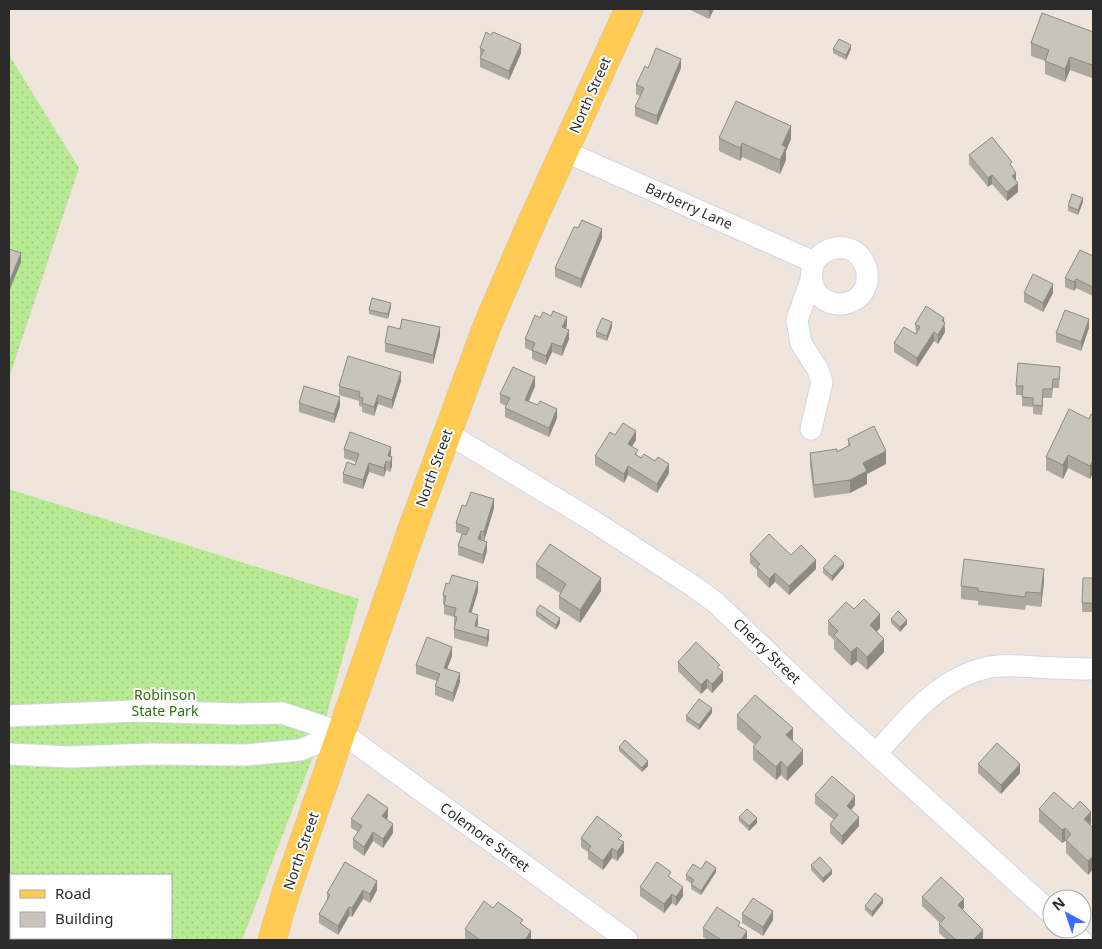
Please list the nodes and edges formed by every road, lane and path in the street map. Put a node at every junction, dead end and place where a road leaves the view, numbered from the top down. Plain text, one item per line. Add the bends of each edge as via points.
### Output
1 (629, 9) edge
2 (564, 151) junction
3 (811, 429) dead end
4 (447, 433) junction
5 (1093, 669) edge
6 (9, 716) edge
7 (342, 733) junction
8 (9, 754) edge
9 (876, 754) junction
10 (1042, 905) edge
11 (272, 940) edge
12 (628, 940) edge

1 - 2 main road, North Street
2 - 3 street, Barberry Lane via 812,271 797,320 801,343 822,382
2 - 4 main road, North Street via 487,326
4 - 7 main road, North Street
4 - 9 street, Cherry Street via 590,519 715,602
5 - 9 street via 999,666 974,672 948,683 916,709
6 - 7 street, Colemore Street via 137,711 282,713
7 - 8 street via 300,750 245,755 70,757
7 - 11 main road, North Street
7 - 12 street, Colemore Street
9 - 10 street, Cherry Street

